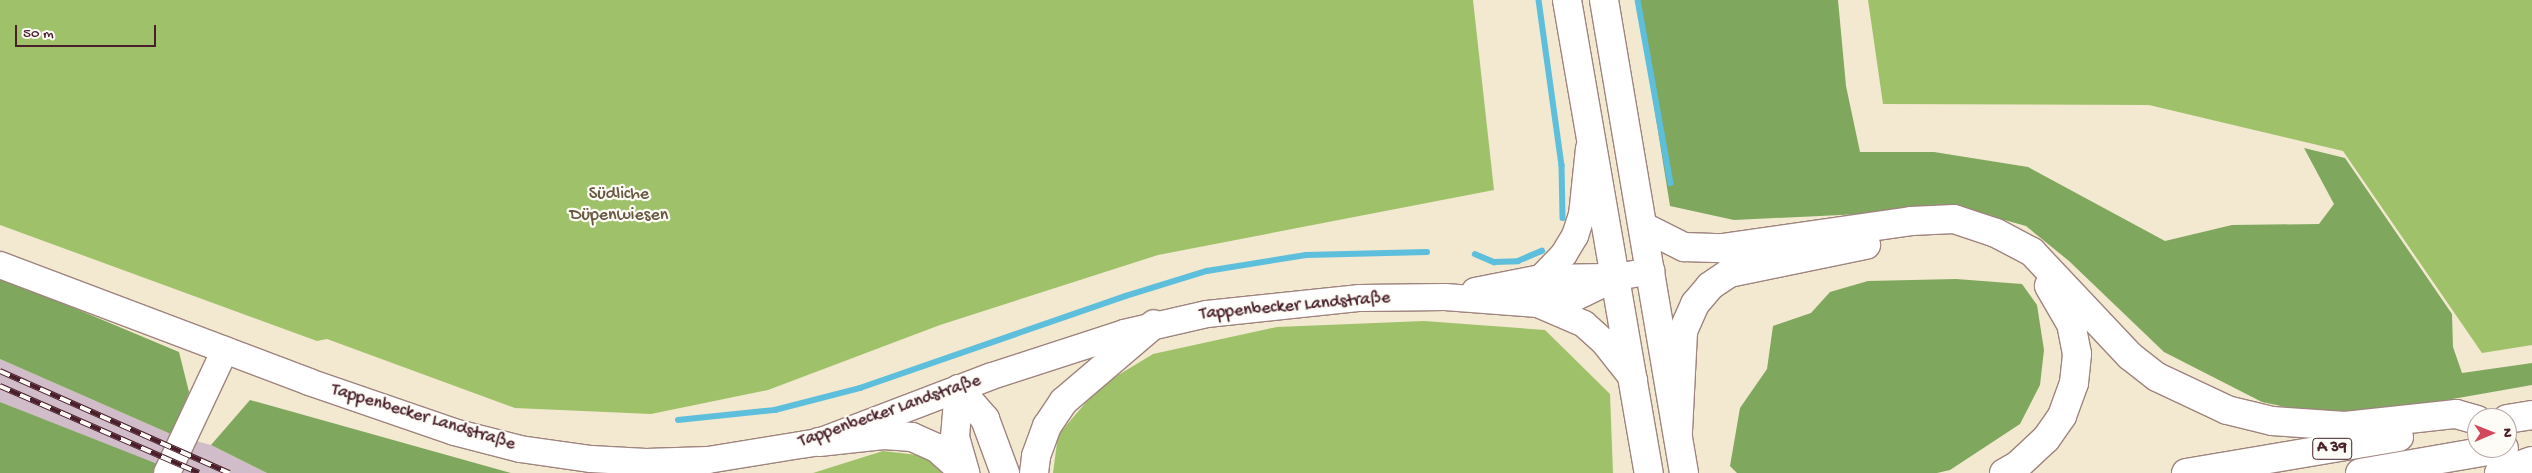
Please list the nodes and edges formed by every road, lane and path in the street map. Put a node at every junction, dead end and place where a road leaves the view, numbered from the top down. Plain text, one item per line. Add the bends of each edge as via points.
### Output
1 (1567, 0) edge
2 (1604, 0) edge
3 (1590, 134) junction
4 (1644, 227) junction
5 (0, 264) edge
6 (1651, 271) junction
7 (1617, 277) junction
8 (1541, 278) junction
9 (1444, 297) junction
10 (1538, 304) junction
11 (1154, 324) junction
12 (224, 350) junction
13 (1634, 380) junction
14 (959, 388) junction
15 (2532, 415) edge
16 (2467, 417) edge
17 (2517, 417) edge
18 (2467, 426) edge
19 (1678, 432) junction
20 (819, 442) junction
21 (2532, 443) edge
22 (2517, 446) edge
23 (2467, 455) edge
24 (2532, 461) edge
25 (167, 473) edge
26 (965, 473) edge
27 (1005, 473) edge
28 (1034, 473) edge
29 (1650, 473) edge
30 (1684, 473) edge
31 (2004, 473) edge
32 (2186, 473) edge
33 (2360, 473) edge
34 (2499, 473) edge

1 - 3 main road
2 - 4 main road
3 - 7 main road
3 - 8 street via 1582,215 1575,236 1564,254
4 - 6 main road
4 - 16 main road via 1684,247 1722,248 1911,221 1954,219 1996,233 2032,252 2130,356 2157,377 2226,410 2272,421 2345,426 2456,414
5 - 12 street, Tappenbecker Landstraße
6 - 7 street
6 - 19 main road
7 - 8 street, Tappenbecker Landstraße
7 - 10 street via 1574,298
7 - 13 main road
8 - 9 street, Tappenbecker Landstraße
9 - 10 street, Tappenbecker Landstraße
9 - 11 street, Tappenbecker Landstraße via 1293,303
10 - 13 street via 1584,324 1613,352
11 - 14 street, Tappenbecker Landstraße
11 - 28 main road via 1064,402 1047,426 1036,456
12 - 20 street, Tappenbecker Landstraße via 445,429 520,449 591,459 646,462 708,460
12 - 25 street
13 - 29 main road
14 - 20 street, Tappenbecker Landstraße
14 - 26 main road via 955,437
14 - 27 main road via 985,419
15 - 17 main road
18 - 32 main road, A 39
19 - 30 main road
19 - 31 main road via 1683,330 1696,304 1716,282 1729,273 1844,249 1914,238 1955,236 1995,244 2026,262 2060,302 2071,324 2077,354 2074,383 2062,416 2046,439 2018,465
20 - 26 main road via 884,435 912,437 937,448
21 - 22 main road, A 39
23 - 33 main road, A 39
24 - 34 main road

